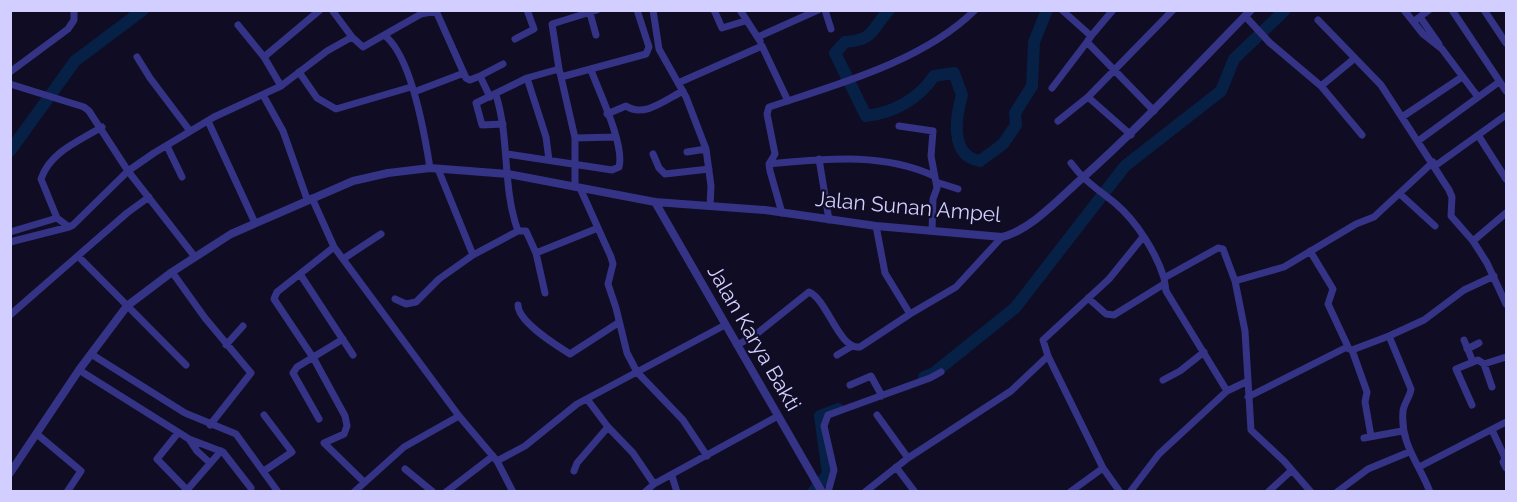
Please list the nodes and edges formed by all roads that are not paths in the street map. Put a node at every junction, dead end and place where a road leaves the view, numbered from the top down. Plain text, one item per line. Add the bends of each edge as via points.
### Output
1 (74, 10) edge
2 (320, 10) edge
3 (332, 10) edge
4 (441, 10) edge
5 (527, 10) edge
6 (637, 10) edge
7 (653, 10) edge
8 (714, 10) edge
9 (740, 10) edge
10 (818, 10) edge
11 (825, 10) edge
12 (975, 10) edge
13 (1062, 10) edge
14 (1113, 10) edge
15 (1173, 10) edge
16 (1429, 10) edge
17 (1452, 10) edge
18 (1484, 10) edge
19 (436, 11) edge
20 (593, 12) edge
21 (1405, 12) edge
22 (1248, 13) edge
23 (1420, 17) junction
24 (1318, 20) dead end
25 (745, 21) junction
26 (1412, 22) junction
27 (238, 25) dead end
28 (831, 29) dead end
29 (384, 35) junction
30 (596, 35) dead end
31 (352, 37) junction
32 (758, 38) junction
33 (515, 39) dead end
34 (1089, 39) junction
35 (1506, 43) edge
36 (762, 46) junction
37 (1442, 49) junction
38 (137, 57) dead end
39 (264, 57) junction
40 (1355, 58) junction
41 (503, 64) dead end
42 (1114, 68) junction
43 (591, 70) junction
44 (10, 72) edge
45 (299, 72) junction
46 (464, 73) junction
47 (560, 73) junction
48 (480, 76) junction
49 (1462, 76) junction
50 (527, 78) junction
51 (1499, 82) junction
52 (12, 84) edge
53 (678, 84) junction
54 (281, 86) junction
55 (1321, 86) junction
56 (1052, 88) dead end
57 (413, 89) junction
58 (683, 91) junction
59 (1506, 91) edge
60 (263, 95) junction
61 (493, 96) junction
62 (1088, 97) junction
63 (1478, 97) junction
64 (788, 101) junction
65 (1154, 111) junction
66 (607, 114) junction
67 (1402, 117) junction
68 (1505, 118) edge
69 (1058, 121) dead end
70 (208, 122) junction
71 (503, 124) junction
72 (899, 126) dead end
73 (102, 128) junction
74 (190, 131) junction
75 (1131, 135) junction
76 (1362, 135) dead end
77 (1478, 135) junction
78 (615, 137) junction
79 (575, 138) junction
80 (1418, 141) junction
81 (167, 146) junction
82 (706, 149) junction
83 (687, 152) dead end
84 (507, 154) junction
85 (653, 154) dead end
86 (819, 159) junction
87 (549, 160) junction
88 (1071, 163) dead end
89 (1434, 164) junction
90 (770, 165) junction
91 (507, 168) junction
92 (434, 169) junction
93 (709, 169) junction
94 (577, 170) junction
95 (128, 171) junction
96 (182, 177) dead end
97 (935, 179) junction
98 (1082, 179) junction
99 (1506, 179) edge
100 (578, 187) junction
101 (958, 189) dead end
102 (1400, 194) junction
103 (149, 197) junction
104 (309, 198) junction
105 (655, 202) junction
106 (710, 206) junction
107 (782, 213) junction
108 (1506, 213) edge
109 (57, 218) junction
110 (829, 220) junction
111 (255, 223) junction
112 (876, 226) junction
113 (1435, 226) dead end
114 (69, 228) junction
115 (598, 228) junction
116 (518, 231) junction
117 (932, 231) junction
118 (10, 232) edge
119 (381, 234) dead end
120 (1002, 237) junction
121 (1143, 237) junction
122 (1473, 241) junction
123 (10, 242) edge
124 (334, 247) junction
125 (1310, 251) junction
126 (536, 253) junction
127 (472, 255) junction
128 (78, 256) junction
129 (195, 257) junction
130 (343, 259) junction
131 (172, 272) junction
132 (300, 274) junction
133 (1494, 276) junction
134 (1164, 281) junction
135 (1235, 281) junction
136 (1504, 290) edge
137 (545, 293) dead end
138 (1088, 298) junction
139 (394, 299) dead end
140 (1506, 304) edge
141 (518, 305) dead end
142 (127, 306) junction
143 (910, 314) junction
144 (10, 315) edge
145 (618, 323) junction
146 (725, 325) junction
147 (243, 326) dead end
148 (1389, 336) junction
149 (343, 339) junction
150 (1464, 340) dead end
151 (1479, 343) dead end
152 (226, 345) junction
153 (737, 345) junction
154 (852, 346) junction
155 (1349, 349) junction
156 (1467, 349) junction
157 (1204, 352) junction
158 (91, 354) junction
159 (353, 355) dead end
160 (837, 355) dead end
161 (1048, 357) junction
162 (1506, 357) edge
163 (314, 359) junction
164 (1473, 362) junction
165 (1484, 364) junction
166 (186, 365) dead end
167 (79, 370) junction
168 (637, 372) junction
169 (941, 372) dead end
170 (1163, 380) dead end
171 (1248, 381) junction
172 (850, 385) dead end
173 (1492, 387) dead end
174 (1227, 391) junction
175 (882, 395) junction
176 (1248, 397) junction
177 (587, 399) junction
178 (1472, 405) dead end
179 (264, 415) dead end
180 (877, 415) dead end
181 (459, 416) junction
182 (778, 416) junction
183 (319, 419) dead end
184 (1506, 422) edge
185 (210, 425) junction
186 (608, 427) junction
187 (1492, 430) junction
188 (1402, 431) junction
189 (178, 432) junction
190 (38, 435) junction
191 (189, 439) junction
192 (221, 451) junction
193 (1409, 452) junction
194 (707, 456) junction
195 (495, 458) junction
196 (908, 458) junction
197 (14, 462) edge
198 (210, 463) junction
199 (1421, 466) junction
200 (896, 467) junction
201 (1103, 468) junction
202 (1506, 468) edge
203 (405, 469) dead end
204 (1292, 470) junction
205 (264, 471) junction
206 (574, 471) dead end
207 (10, 473) edge
208 (672, 476) junction
209 (364, 482) junction
210 (654, 484) junction
211 (251, 488) dead end
212 (819, 488) edge
213 (188, 491) edge
214 (67, 492) edge
215 (278, 492) edge
216 (354, 492) edge
217 (433, 492) edge
218 (446, 492) edge
219 (513, 492) edge
220 (645, 492) edge
221 (676, 492) edge
222 (828, 492) edge
223 (865, 492) edge
224 (915, 492) edge
225 (1070, 492) edge
226 (1120, 492) edge
227 (1130, 492) edge
228 (1268, 492) edge
229 (1311, 492) edge
230 (1337, 492) edge
231 (1430, 492) edge

1 - 44 street via 69,29
2 - 39 street
3 - 31 street
4 - 19 street
5 - 33 street via 534,29
6 - 43 street via 649,47 646,54
7 - 53 street via 659,49
8 - 25 street via 722,28
9 - 25 street
10 - 32 street
11 - 28 street
12 - 64 street via 921,48
13 - 34 street
14 - 34 street
15 - 42 street
16 - 23 street
17 - 51 street
18 - 35 street
19 - 29 street
19 - 46 street
20 - 30 street
20 - 47 street via 552,24
21 - 26 street
22 - 55 street via 1264,37
22 - 65 street, Jalan Sunan Ampel
23 - 26 street
23 - 37 street
24 - 40 street
25 - 32 street
26 - 37 street
27 - 39 street
29 - 31 street via 363,47
29 - 57 street via 395,47
31 - 45 street
32 - 36 street
34 - 42 street
34 - 56 street
36 - 53 street
36 - 64 street
37 - 49 street
38 - 74 street
39 - 54 street
40 - 55 street
40 - 67 street
41 - 48 street
42 - 62 street
42 - 65 street
43 - 47 street
43 - 66 street
45 - 54 street
45 - 57 street via 317,98 336,109
46 - 48 street via 468,80
46 - 57 street
47 - 50 street
47 - 79 street
48 - 61 street
49 - 63 street
49 - 67 street
50 - 61 street
50 - 87 street via 546,137
51 - 59 street
51 - 63 street
52 - 73 street via 84,107
53 - 58 street
54 - 60 street
55 - 76 street
57 - 92 street
58 - 66 street via 643,112 626,106
58 - 82 street
60 - 70 street
60 - 104 street
61 - 71 street
61 - 71 street via 476,103 480,123 488,127
62 - 69 street
62 - 75 street
63 - 80 street
64 - 90 street via 766,110 775,149
65 - 75 street, Jalan Sunan Ampel
66 - 78 street
67 - 80 street
68 - 77 street
70 - 74 street
70 - 111 street
71 - 84 street
72 - 97 street via 933,131 931,156
73 - 95 street
73 - 109 street via 70,145 44,172 41,179
74 - 81 street
75 - 98 street, Jalan Sunan Ampel
77 - 89 street
77 - 99 street
78 - 79 street
78 - 94 street via 621,159 617,169
79 - 94 street
80 - 89 street
81 - 95 street
81 - 96 street
82 - 83 street
82 - 93 street
84 - 87 street
84 - 91 street
85 - 93 street via 665,174
86 - 90 street
86 - 97 street via 903,164
86 - 110 street
87 - 94 street
88 - 98 street
89 - 102 street
89 - 122 street via 1452,197 1451,216
90 - 107 street
91 - 92 street, Jalan Sunan Ampel
91 - 100 street, Jalan Sunan Ampel
91 - 116 street
92 - 104 street, Jalan Sunan Ampel via 353,181
92 - 127 street
93 - 106 street
94 - 100 street
95 - 103 street
95 - 114 street
97 - 101 street
97 - 117 street
98 - 120 street, Jalan Sunan Ampel via 1049,208
98 - 121 street via 1121,208
100 - 105 street, Jalan Sunan Ampel
100 - 115 street
102 - 113 street
102 - 125 street via 1374,217
103 - 128 street
103 - 129 street
104 - 111 street, Jalan Sunan Ampel
104 - 124 street
105 - 106 street, Jalan Sunan Ampel
105 - 146 street, Jalan Karya Bakti
106 - 107 street, Jalan Sunan Ampel
107 - 110 street, Jalan Sunan Ampel
108 - 122 street
109 - 114 street
109 - 118 street
110 - 112 street, Jalan Sunan Ampel
111 - 129 street, Jalan Sunan Ampel
112 - 117 street, Jalan Sunan Ampel
112 - 143 street via 885,273
114 - 123 street
115 - 126 street
115 - 145 street via 613,264 608,284
116 - 126 street via 526,231
116 - 127 street
117 - 120 street, Jalan Sunan Ampel
119 - 130 street
120 - 143 street via 956,287
121 - 134 street
121 - 138 street
122 - 133 street
124 - 130 street
124 - 132 street
125 - 135 street via 1284,267
125 - 155 street via 1333,289 1328,304
126 - 137 street
127 - 139 street via 416,302
128 - 142 street
128 - 144 street
129 - 131 street, Jalan Sunan Ampel
130 - 181 street
131 - 142 street, Jalan Sunan Ampel
131 - 152 street
132 - 149 street
132 - 163 street via 274,298
133 - 136 street
133 - 148 street via 1464,290 1424,320
134 - 135 street via 1221,247
134 - 138 street via 1114,315 1106,314
134 - 157 street
135 - 171 street via 1245,331
136 - 140 street
138 - 161 street via 1043,340
141 - 145 street via 528,324 570,354
142 - 158 street, Jalan Sunan Ampel
142 - 166 street
143 - 154 street via 864,345
145 - 168 street
146 - 153 street, Jalan Karya Bakti
146 - 168 street
147 - 152 street
148 - 155 street
148 - 188 street via 1411,389 1403,408
149 - 159 street
149 - 163 street
150 - 156 street
151 - 156 street
152 - 185 street via 251,375
153 - 154 street via 809,292
153 - 182 street, Jalan Karya Bakti
154 - 160 street
155 - 176 street
155 - 188 street via 1368,392 1368,436
156 - 164 street
157 - 170 street
157 - 174 street
158 - 167 street, Jalan Sunan Ampel
158 - 185 street
161 - 196 street via 1011,391
161 - 201 street
162 - 165 street
163 - 183 street via 293,373
163 - 209 street via 347,421 344,434 324,443
164 - 165 street
164 - 178 street via 1456,369
165 - 173 street
167 - 189 street
167 - 190 street, Jalan Sunan Ampel
168 - 177 street
168 - 194 street via 683,420
169 - 175 street
171 - 174 street
171 - 176 street
172 - 175 street via 871,376
174 - 227 street via 1159,454
175 - 222 street via 825,418 834,470
176 - 204 street via 1251,430
177 - 186 street
177 - 195 street via 562,414 525,446
179 - 205 street via 292,452
180 - 196 street
181 - 195 street
181 - 209 street via 405,447
182 - 194 street
182 - 212 street, Jalan Karya Bakti
184 - 187 street
185 - 205 street via 236,434
186 - 206 street
186 - 210 street via 633,453
187 - 199 street
187 - 202 street
188 - 193 street
189 - 191 street
189 - 213 street via 157,459
190 - 197 street, Jalan Sunan Ampel
190 - 214 street via 81,471
191 - 192 street
191 - 198 street
192 - 198 street
192 - 211 street
193 - 199 street
193 - 230 street via 1368,469
194 - 208 street
195 - 218 street
195 - 219 street
196 - 200 street
197 - 207 street, Jalan Sunan Ampel
198 - 213 street
199 - 231 street
200 - 223 street
200 - 224 street
201 - 225 street
201 - 226 street
203 - 217 street
204 - 228 street
204 - 229 street
205 - 215 street
208 - 210 street
208 - 221 street
209 - 216 street
210 - 220 street

